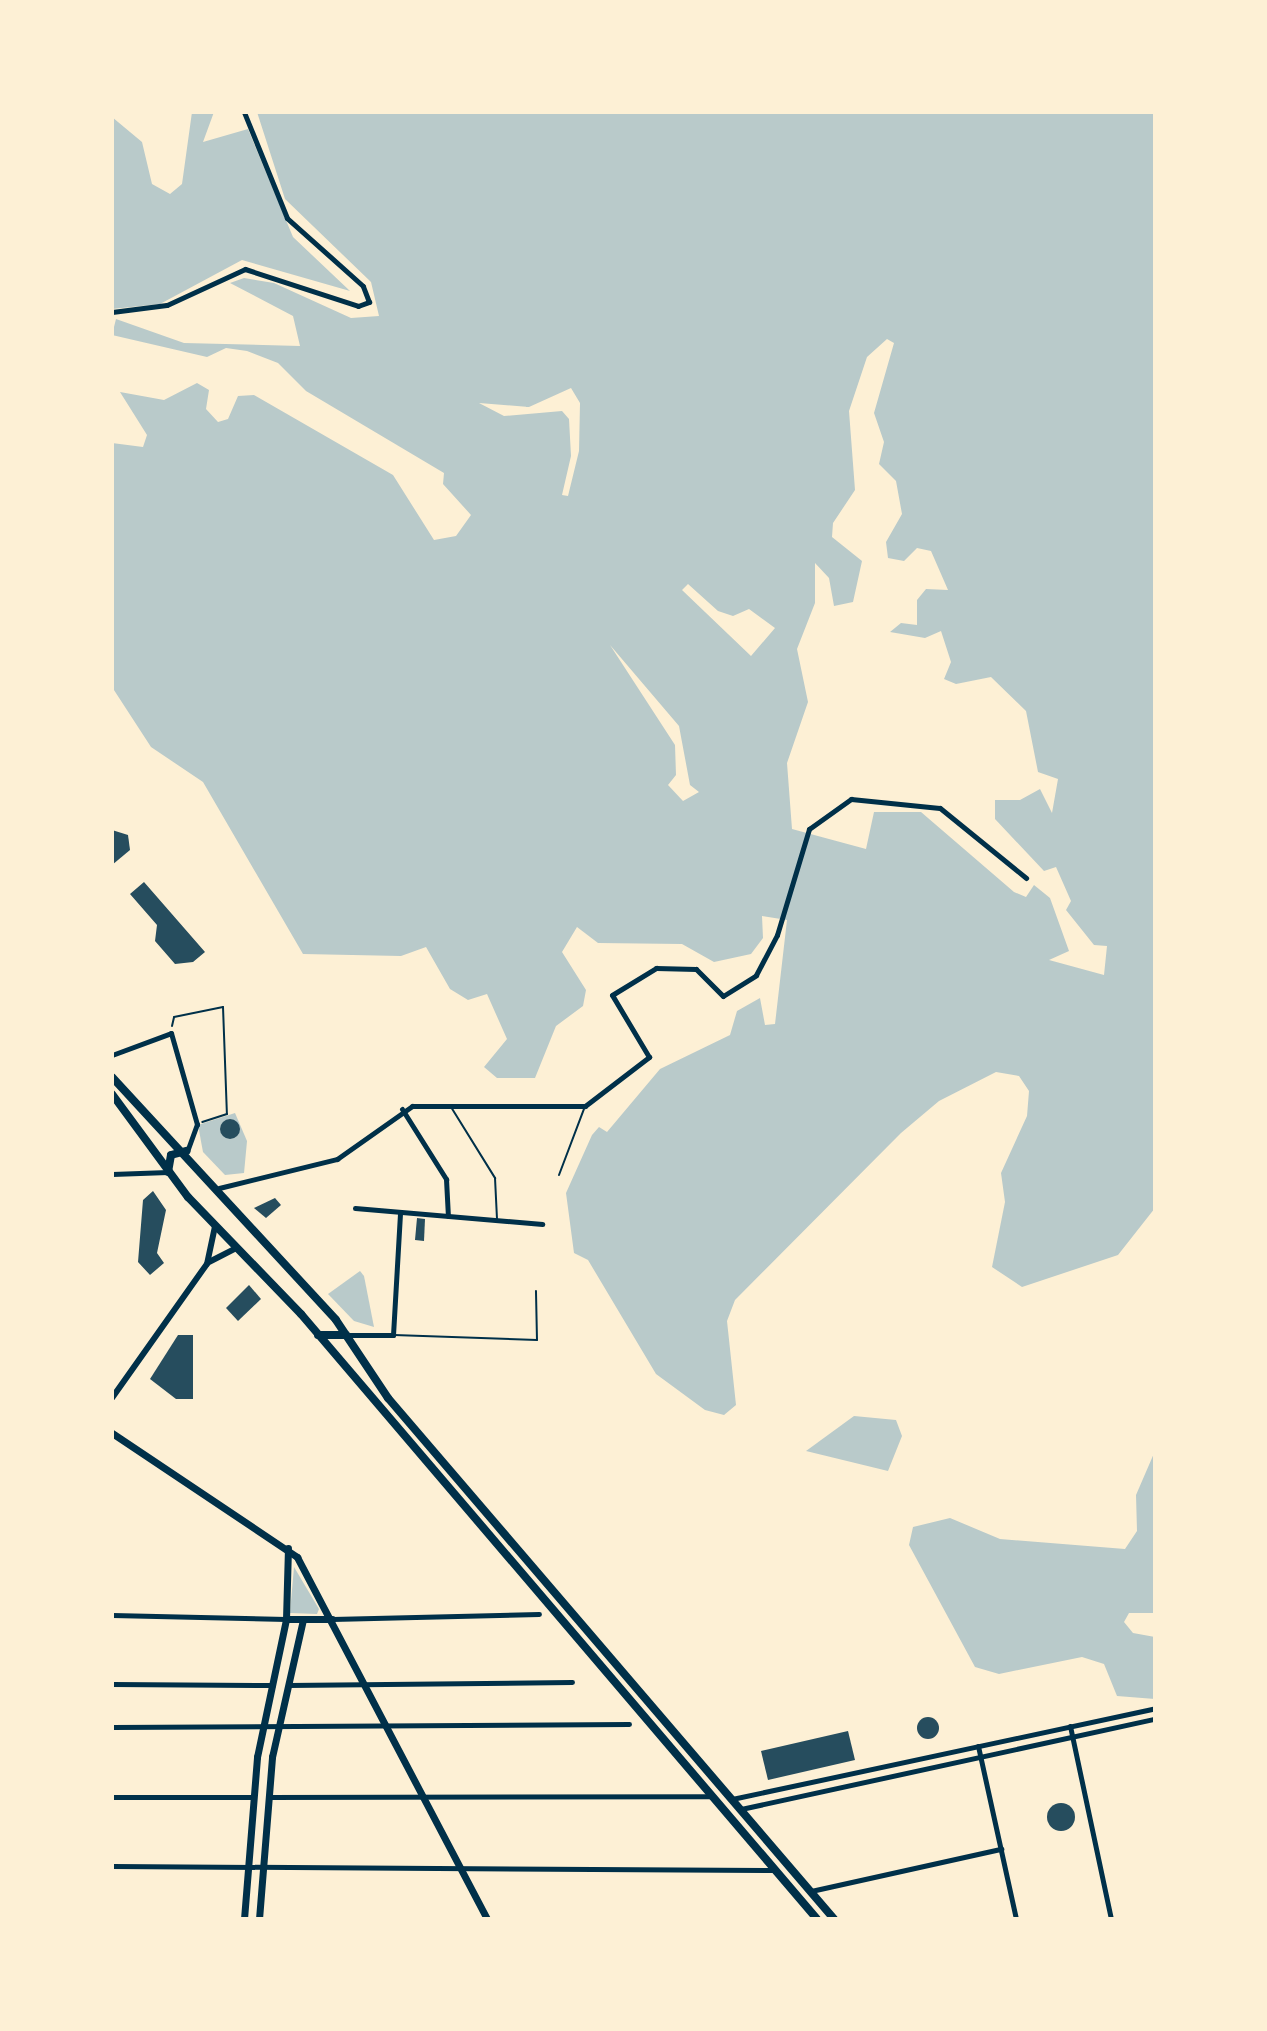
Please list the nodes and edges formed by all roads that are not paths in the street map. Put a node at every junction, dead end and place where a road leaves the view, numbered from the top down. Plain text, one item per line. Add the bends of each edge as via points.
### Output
1 (244, 112) edge
2 (112, 312) edge
3 (1026, 878) dead end
4 (112, 1055) edge
5 (112, 1077) edge
6 (112, 1094) edge
7 (450, 1106) junction
8 (585, 1106) junction
9 (402, 1109) junction
10 (186, 1151) junction
11 (168, 1172) junction
12 (112, 1174) edge
13 (559, 1175) dead end
14 (219, 1188) junction
15 (355, 1208) dead end
16 (400, 1212) junction
17 (448, 1216) junction
18 (497, 1220) junction
19 (542, 1224) dead end
20 (215, 1227) junction
21 (237, 1248) junction
22 (207, 1264) junction
23 (536, 1291) dead end
24 (318, 1335) junction
25 (346, 1335) junction
26 (393, 1335) junction
27 (112, 1398) edge
28 (113, 1435) edge
29 (288, 1548) junction
30 (539, 1614) dead end
31 (112, 1615) edge
32 (286, 1619) junction
33 (303, 1619) junction
34 (332, 1619) junction
35 (572, 1682) dead end
36 (112, 1684) edge
37 (366, 1684) junction
38 (273, 1685) junction
39 (287, 1685) junction
40 (1155, 1708) edge
41 (1155, 1719) edge
42 (629, 1724) dead end
43 (1070, 1726) junction
44 (112, 1727) edge
45 (262, 1727) junction
46 (277, 1727) junction
47 (388, 1727) junction
48 (1072, 1737) junction
49 (978, 1746) junction
50 (980, 1757) junction
51 (881, 1767) junction
52 (883, 1778) junction
53 (797, 1785) junction
54 (713, 1796) junction
55 (112, 1797) edge
56 (253, 1797) junction
57 (268, 1797) junction
58 (424, 1797) junction
59 (800, 1797) junction
60 (732, 1799) junction
61 (741, 1809) junction
62 (1001, 1849) junction
63 (112, 1866) edge
64 (248, 1867) junction
65 (263, 1867) junction
66 (461, 1868) junction
67 (775, 1870) junction
68 (811, 1891) junction
69 (244, 1919) edge
70 (259, 1919) edge
71 (487, 1919) edge
72 (817, 1919) edge
73 (834, 1919) edge
74 (1016, 1919) edge
75 (1111, 1919) edge

1 - 2 street via 287,218 363,286 369,302 358,306 290,278 237,269 167,305
3 - 8 street via 929,803 867,797 839,803 809,829 777,935 756,975 723,996 696,969 656,968 612,995 649,1057
4 - 10 street via 171,1033 197,1124
5 - 10 main road
6 - 11 main road
7 - 8 street
7 - 9 street
7 - 18 lane via 498,1185
8 - 13 lane
9 - 14 street via 337,1159
9 - 17 street via 446,1179
10 - 11 main road via 171,1155
10 - 14 main road
11 - 12 street
11 - 20 main road
14 - 25 main road
15 - 16 street
16 - 17 street
16 - 26 street
17 - 18 street
18 - 19 street
20 - 21 main road
20 - 22 street
21 - 22 street
21 - 24 main road
22 - 27 street
23 - 26 lane via 537,1340
24 - 25 main road
24 - 54 main road
25 - 26 street
25 - 60 main road via 388,1398
28 - 29 main road
29 - 32 main road
29 - 34 main road
30 - 34 street
31 - 32 street
32 - 33 main road
32 - 38 main road
33 - 34 main road
33 - 39 main road
34 - 37 main road
35 - 37 street
36 - 38 street
37 - 39 street
37 - 47 main road
38 - 45 main road
39 - 46 main road
40 - 43 street
41 - 48 street
42 - 47 street
43 - 48 street
43 - 49 street
44 - 45 street
45 - 46 street
45 - 56 main road
46 - 47 street
46 - 57 main road
47 - 58 main road
48 - 50 street
48 - 75 street
49 - 50 street
49 - 51 street
50 - 52 street
50 - 62 street
51 - 52 street
51 - 53 street
52 - 59 street
53 - 59 street
53 - 60 street
54 - 58 street
54 - 67 main road
55 - 56 street
56 - 64 main road
57 - 58 street
57 - 65 main road
58 - 66 main road
59 - 61 street
60 - 61 main road
61 - 68 main road
62 - 68 street
62 - 74 street
63 - 64 street
64 - 65 street
64 - 69 main road
65 - 66 street
65 - 70 main road
66 - 67 street
66 - 71 main road
67 - 72 main road
68 - 73 main road

